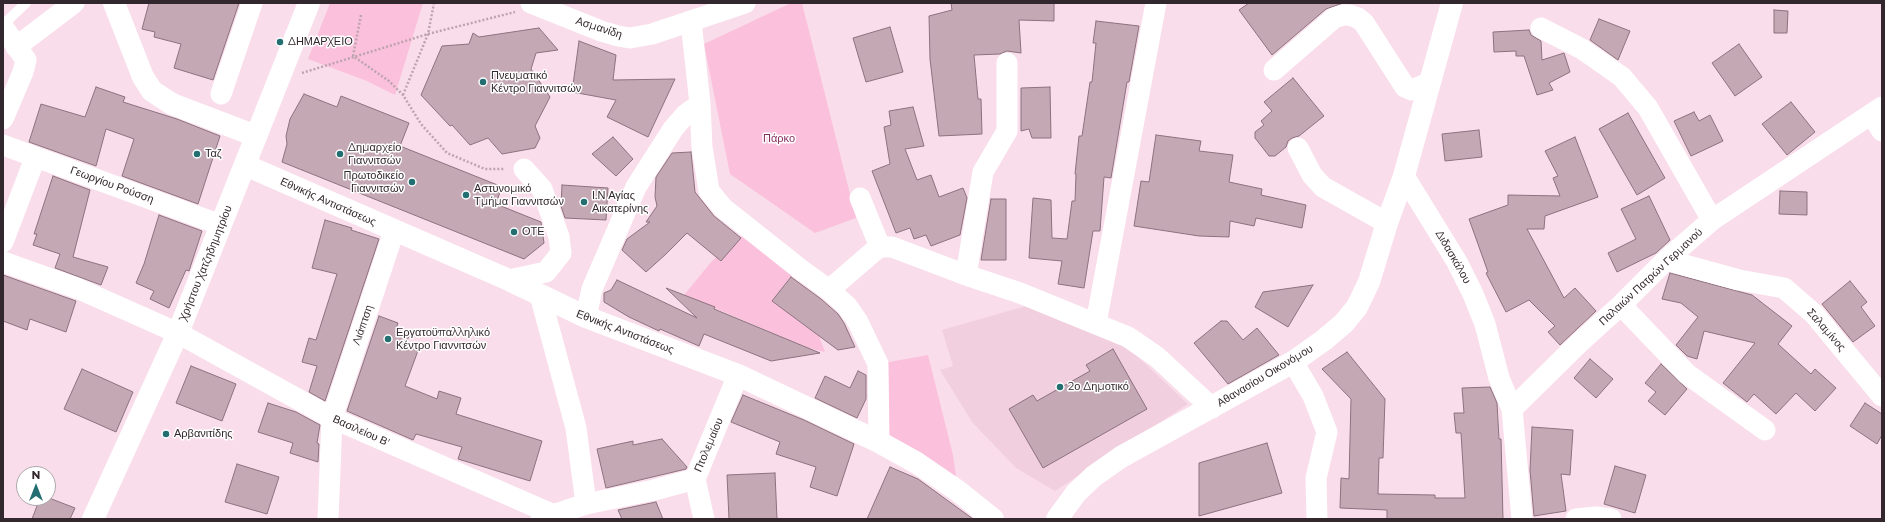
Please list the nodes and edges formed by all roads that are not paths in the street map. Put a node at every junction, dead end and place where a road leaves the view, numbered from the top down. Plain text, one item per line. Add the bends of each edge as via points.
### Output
1 (26, 3) edge
2 (74, 3) edge
3 (114, 3) edge
4 (252, 3) edge
5 (309, 3) edge
6 (744, 3) edge
7 (1156, 3) edge
8 (1452, 3) edge
9 (535, 4) edge
10 (691, 21) junction
11 (3, 26) edge
12 (1542, 28) dead end
13 (16, 46) junction
14 (1007, 63) dead end
15 (1274, 70) dead end
16 (1430, 82) junction
17 (221, 94) dead end
18 (700, 104) junction
19 (1878, 117) edge
20 (3, 119) edge
21 (256, 136) junction
22 (3, 145) edge
23 (1298, 148) dead end
24 (35, 158) junction
25 (245, 165) junction
26 (524, 169) road end
27 (1404, 176) junction
28 (860, 198) dead end
29 (1712, 220) junction
30 (1387, 223) junction
31 (221, 224) junction
32 (394, 231) junction
33 (3, 242) edge
34 (880, 247) junction
35 (1666, 260) junction
36 (3, 262) edge
37 (966, 276) junction
38 (509, 280) junction
39 (829, 290) junction
40 (540, 295) junction
41 (1621, 306) junction
42 (586, 317) junction
43 (1096, 323) junction
44 (178, 333) junction
45 (1294, 362) junction
46 (738, 375) junction
47 (1882, 396) edge
48 (1212, 408) junction
49 (1512, 409) junction
50 (332, 418) junction
51 (1764, 430) dead end
52 (879, 442) junction
53 (695, 479) junction
54 (565, 513) edge
55 (93, 519) edge
56 (328, 519) edge
57 (704, 519) edge
58 (993, 519) edge
59 (1057, 519) edge
60 (1316, 519) edge
61 (1522, 519) edge
62 (1576, 519) edge
63 (1611, 519) edge

1 - 11 lane
2 - 13 street
3 - 21 main road via 143,77 152,91 172,104
4 - 17 street
5 - 21 main road, Χρήστου Χατζηδημητρίου
6 - 10 street, Ασμανίδη
7 - 43 street
8 - 16 main road
9 - 10 street, Ασμανίδη via 601,31 630,38 652,34
10 - 18 street
11 - 13 street
12 - 29 street via 1582,49 1622,77 1648,108
13 - 20 street via 26,60
14 - 37 street via 1007,130 983,172
15 - 16 street via 1334,18 1349,15 1358,18 1364,24 1405,87 1412,90
16 - 27 main road
18 - 39 street via 702,147 709,191 723,208
18 - 42 street via 685,115 673,129 636,187 592,288
19 - 29 street, Παλαιών Πατρών Γερμανού
21 - 25 main road, Χρήστου Χατζηδημητρίου
22 - 24 street, Γεωργίου Ρούσση
23 - 30 street via 1312,175 1323,187
24 - 31 street, Γεωργίου Ρούσση
24 - 33 street
25 - 31 main road, Χρήστου Χατζηδημητρίου
25 - 32 main road, Εθνικής Αντιστάσεως
26 - 38 street via 542,189 556,226 561,253 546,272
27 - 30 main road, Αθανασίου Οικονόμου
27 - 49 street, Διδασκάλου via 1474,294 1499,378
28 - 34 street
29 - 35 street, Παλαιών Πατρών Γερμανού
30 - 45 main road, Αθανασίου Οικονόμου via 1369,282 1357,307 1334,332
31 - 44 main road, Χρήστου Χατζηδημητρίου
32 - 38 main road, Εθνικής Αντιστάσεως
32 - 50 street, Λιάπτση
34 - 37 street via 892,247
34 - 39 street
35 - 41 street, Παλαιών Πατρών Γερμανού
35 - 47 street, Σαλαμίνος via 1739,280 1784,288 1814,314
36 - 44 street, Βασιλείου Β' via 79,288
37 - 43 street via 1020,293
38 - 40 main road, Εθνικής Αντιστάσεως
39 - 52 street via 847,306 858,322 878,364
40 - 42 main road, Εθνικής Αντιστάσεως
40 - 54 street via 576,428
41 - 49 street, Παλαιών Πατρών Γερμανού
41 - 51 street via 1687,374
42 - 46 main road, Εθνικής Αντιστάσεως
43 - 48 street via 1128,337 1151,353
44 - 50 street, Βασιλείου Β'
44 - 55 main road, Χρήστου Χατζηδημητρίου
45 - 48 main road, Αθανασίου Οικονόμου
45 - 60 street via 1313,396 1327,432 1316,478
46 - 52 main road, Εθνικής Αντιστάσεως
46 - 53 street, Πτολεμαίου
48 - 59 main road, Αθανασίου Οικονόμου via 1121,456 1076,493
49 - 61 street, Διδασκάλου
50 - 54 street, Βασιλείου Β'
50 - 56 street, Λιάπτση
52 - 58 main road, Εθνικής Αντιστάσεως via 935,475
53 - 54 street, Πτολεμαίου
53 - 57 street
62 - 63 street

